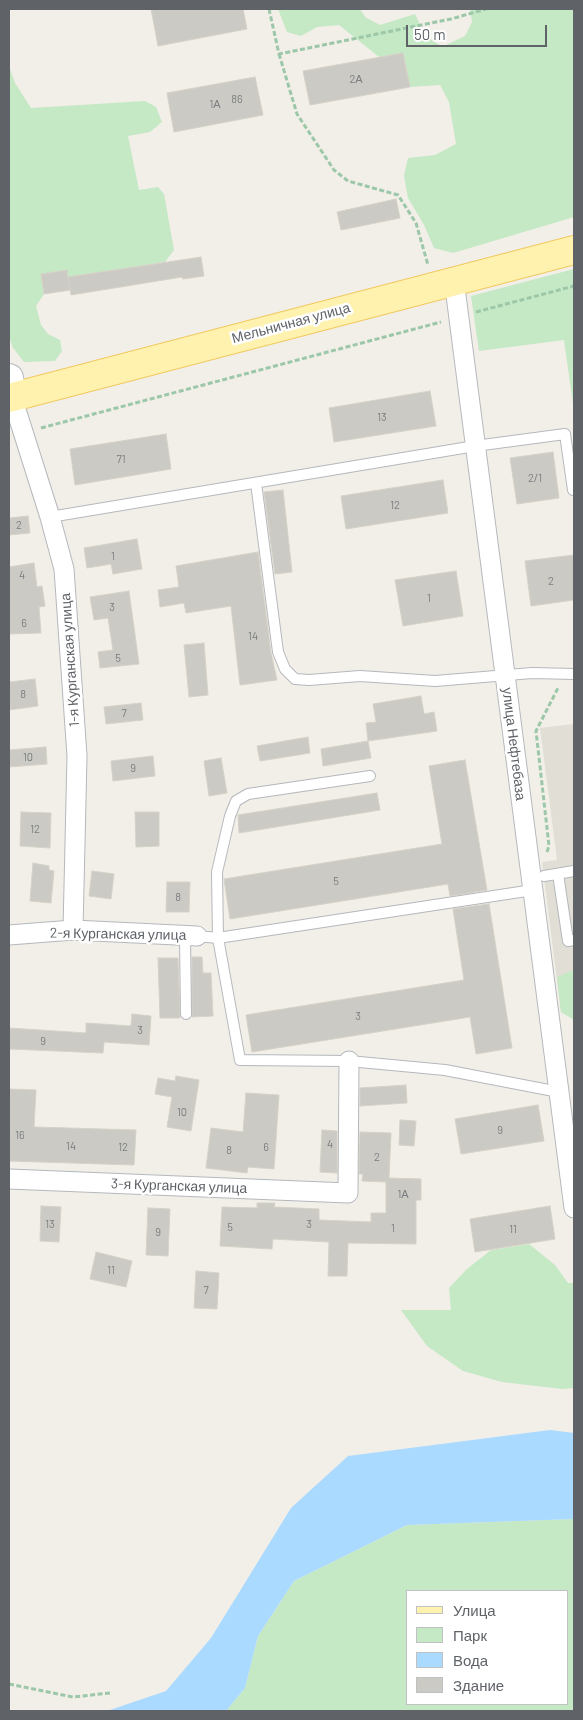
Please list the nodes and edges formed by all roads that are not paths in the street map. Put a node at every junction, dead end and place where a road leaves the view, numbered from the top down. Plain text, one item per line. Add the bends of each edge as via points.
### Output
1 (574, 250) edge
2 (444, 283) junction
3 (10, 391) edge
4 (475, 446) junction
5 (256, 483) junction
6 (573, 490) edge
7 (50, 517) junction
8 (570, 674) edge
9 (505, 675) junction
10 (370, 776) dead end
11 (574, 871) edge
12 (558, 874) junction
13 (536, 877) junction
14 (73, 930) junction
15 (9, 935) edge
16 (191, 936) junction
17 (218, 938) junction
18 (574, 940) edge
19 (186, 1014) dead end
20 (349, 1061) junction
21 (559, 1092) junction
22 (9, 1179) edge
23 (574, 1208) edge

1 - 2 main road, Мельничная улица
2 - 3 main road, Мельничная улица
2 - 4 street, улица Нефтебаза via 459,317
3 - 7 street, 1-я Курганская улица
4 - 5 lane
4 - 6 lane via 565,434
4 - 9 street, улица Нефтебаза
5 - 7 lane
5 - 9 lane via 278,652 285,669 295,679 360,676 435,681
7 - 14 street, 1-я Курганская улица via 64,568 77,756
8 - 9 lane
9 - 13 street, улица Нефтебаза
10 - 17 lane via 248,794 236,801 217,872
11 - 12 lane
12 - 13 lane
12 - 18 lane via 568,941
13 - 17 lane
13 - 21 street, улица Нефтебаза
14 - 15 street, 2-я Курганская улица
14 - 16 street, 2-я Курганская улица
16 - 17 lane
16 - 19 lane
17 - 20 lane via 240,1060
20 - 21 lane via 445,1070
20 - 22 street, 3-я Курганская улица via 348,1193
21 - 23 street, улица Нефтебаза

